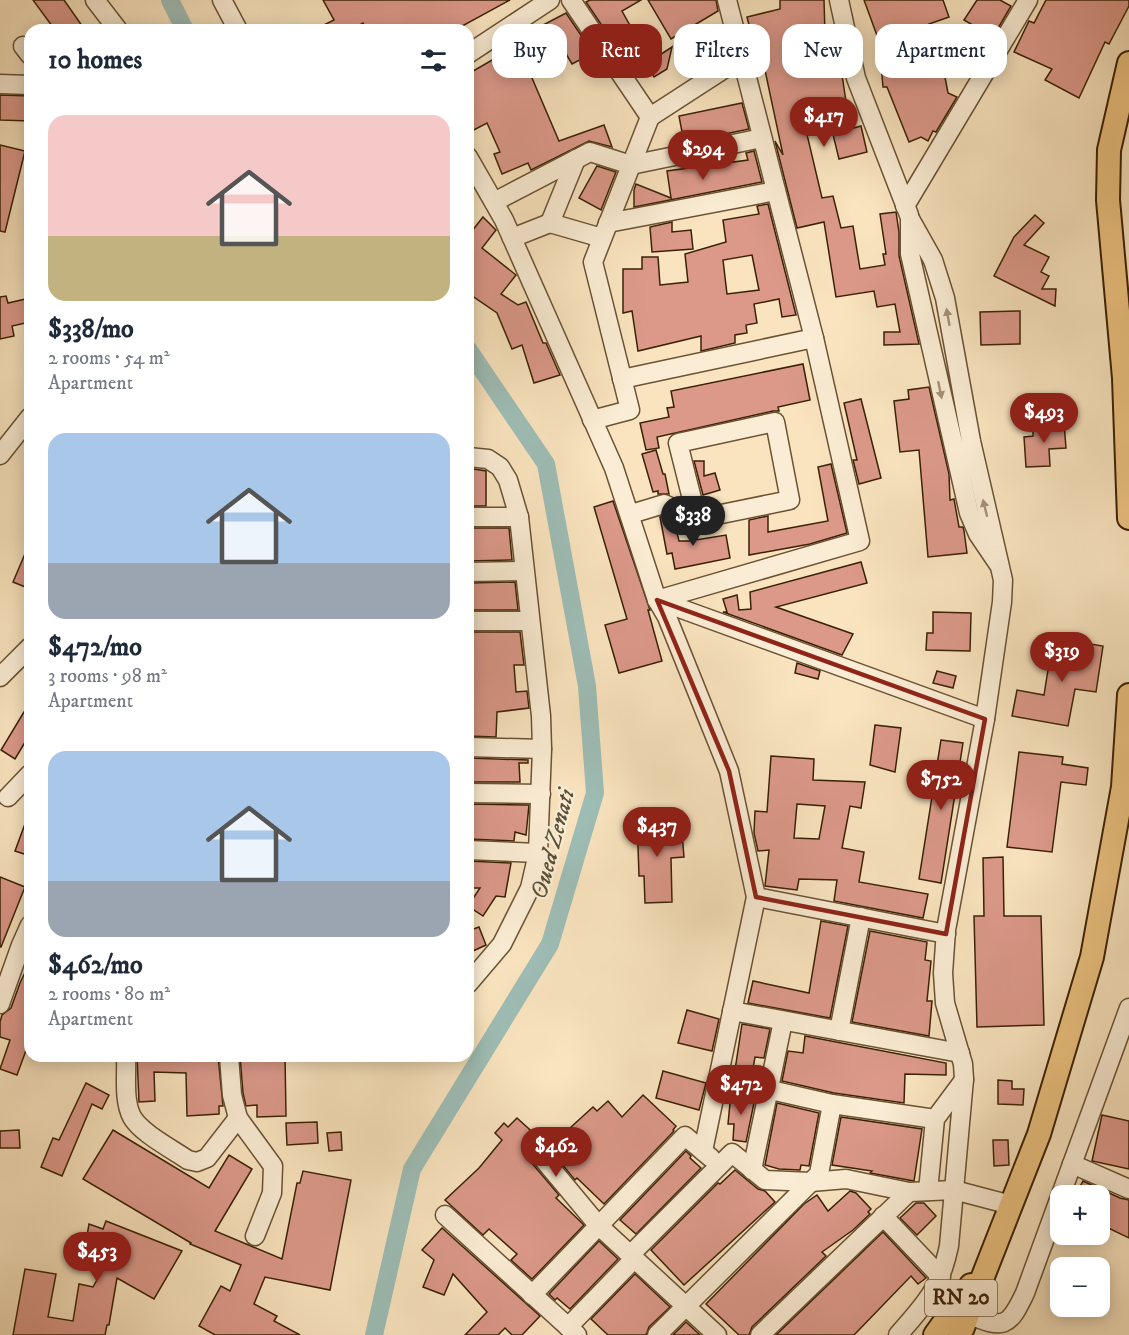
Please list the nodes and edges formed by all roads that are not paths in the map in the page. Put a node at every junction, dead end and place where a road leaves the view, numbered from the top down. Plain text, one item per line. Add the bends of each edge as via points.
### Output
1 (95, 0) edge
2 (222, 0) edge
3 (550, 0) edge
4 (571, 0) edge
5 (727, 0) edge
6 (839, 0) edge
7 (1028, 0) edge
8 (113, 24) edge
9 (235, 24) edge
10 (733, 24) edge
11 (474, 50) edge
12 (1129, 63) edge
13 (710, 78) edge
14 (746, 78) edge
15 (0, 84) edge
16 (24, 85) edge
17 (650, 117) junction
18 (762, 138) junction
19 (576, 159) junction
20 (631, 165) junction
21 (474, 167) edge
22 (776, 191) junction
23 (494, 202) junction
24 (908, 213) junction
25 (550, 223) junction
26 (605, 231) junction
27 (512, 238) junction
28 (814, 338) junction
29 (1126, 360) edge
30 (622, 379) junction
31 (592, 420) junction
32 (24, 425) edge
33 (0, 455) edge
34 (474, 458) edge
35 (631, 514) junction
36 (474, 517) edge
37 (519, 517) junction
38 (1129, 518) edge
39 (697, 519) junction
40 (524, 571) junction
41 (474, 572) edge
42 (657, 600) junction
43 (474, 621) edge
44 (529, 621) junction
45 (24, 654) edge
46 (0, 677) edge
47 (1129, 695) edge
48 (985, 719) junction
49 (474, 747) edge
50 (542, 749) junction
51 (24, 780) edge
52 (474, 793) edge
53 (541, 794) junction
54 (8, 797) dead end
55 (474, 850) edge
56 (538, 853) junction
57 (756, 897) junction
58 (861, 917) junction
59 (946, 934) junction
60 (24, 938) edge
61 (474, 977) edge
62 (0, 1004) edge
63 (1129, 1008) edge
64 (732, 1011) junction
65 (783, 1021) junction
66 (839, 1031) junction
67 (960, 1053) junction
68 (126, 1062) edge
69 (229, 1062) edge
70 (718, 1078) junction
71 (964, 1079) junction
72 (769, 1089) junction
73 (832, 1104) junction
74 (238, 1118) junction
75 (935, 1119) junction
76 (703, 1152) junction
77 (539, 1154) dead end
78 (1072, 1164) junction
79 (719, 1166) junction
80 (752, 1170) junction
81 (811, 1182) junction
82 (1129, 1189) edge
83 (954, 1190) junction
84 (928, 1191) junction
85 (909, 1192) junction
86 (1011, 1205) junction
87 (444, 1215) dead end
88 (883, 1216) junction
89 (598, 1225) junction
90 (255, 1236) dead end
91 (633, 1256) junction
92 (989, 1263) junction
93 (941, 1277) junction
94 (532, 1295) junction
95 (685, 1306) junction
96 (964, 1325) edge
97 (572, 1331) edge
98 (657, 1335) edge
99 (717, 1335) edge
100 (760, 1335) edge
101 (898, 1335) edge
102 (935, 1335) edge

1 - 8 street
2 - 9 street
3 - 11 street
4 - 17 street
5 - 10 street
6 - 24 street via 856,78
7 - 24 street
12 - 29 main road via 1109,150 1108,200
13 - 17 street
14 - 18 street
15 - 16 street
17 - 20 street
18 - 20 street
18 - 22 street
19 - 20 street via 590,152
19 - 23 street
19 - 25 street
20 - 26 street
21 - 23 street
22 - 26 street
22 - 28 street
23 - 27 street
24 - 48 street via 933,261 945,298 971,441 1003,580
25 - 26 street
25 - 27 street
26 - 30 street via 592,262
27 - 31 street
28 - 30 street
28 - 42 street via 860,542
29 - 38 main road
30 - 31 street via 630,410
31 - 35 street
32 - 33 street
34 - 37 street via 488,459 500,467
35 - 39 street via 664,504
35 - 42 street
36 - 37 street
37 - 40 street
39 - 39 street via 790,500 775,422 678,442
40 - 41 street
40 - 44 street
42 - 48 street
42 - 57 street via 729,771
43 - 44 street
44 - 50 street
45 - 46 street
47 - 86 main road, RN 20 via 1123,786 1092,957 1039,1134
48 - 59 street
49 - 50 street
50 - 53 street
51 - 54 street
52 - 53 street
53 - 56 street
55 - 56 street
56 - 61 street via 530,888 502,944
57 - 58 street
57 - 64 street
58 - 59 street
58 - 66 street
59 - 67 street via 945,1003
60 - 62 street
63 - 78 street
64 - 65 street
64 - 70 street
65 - 66 street
65 - 72 street
66 - 67 street
67 - 71 street
68 - 74 street via 132,1116 140,1127 188,1160 207,1158
69 - 74 street
70 - 72 street
70 - 76 street
71 - 75 street
71 - 83 street
72 - 73 street
72 - 80 street
73 - 75 street
73 - 81 street via 819,1174
74 - 90 street via 273,1166 272,1193
75 - 84 street
76 - 79 street
76 - 89 street via 685,1136
77 - 89 street
78 - 82 street
78 - 96 street via 1014,1317 1002,1323
79 - 80 street via 732,1153
79 - 91 street
80 - 81 street via 765,1180
81 - 85 street via 846,1179
81 - 95 street
83 - 84 street
83 - 86 street
83 - 93 street via 949,1246
84 - 85 street
85 - 88 street
86 - 92 main road, RN 20
87 - 94 street
88 - 93 street
88 - 100 street
89 - 91 street
89 - 94 street
91 - 95 street
91 - 97 street
92 - 96 main road, RN 20
92 - 102 main road, RN 20
93 - 101 street
94 - 97 street
95 - 98 street
95 - 99 street

